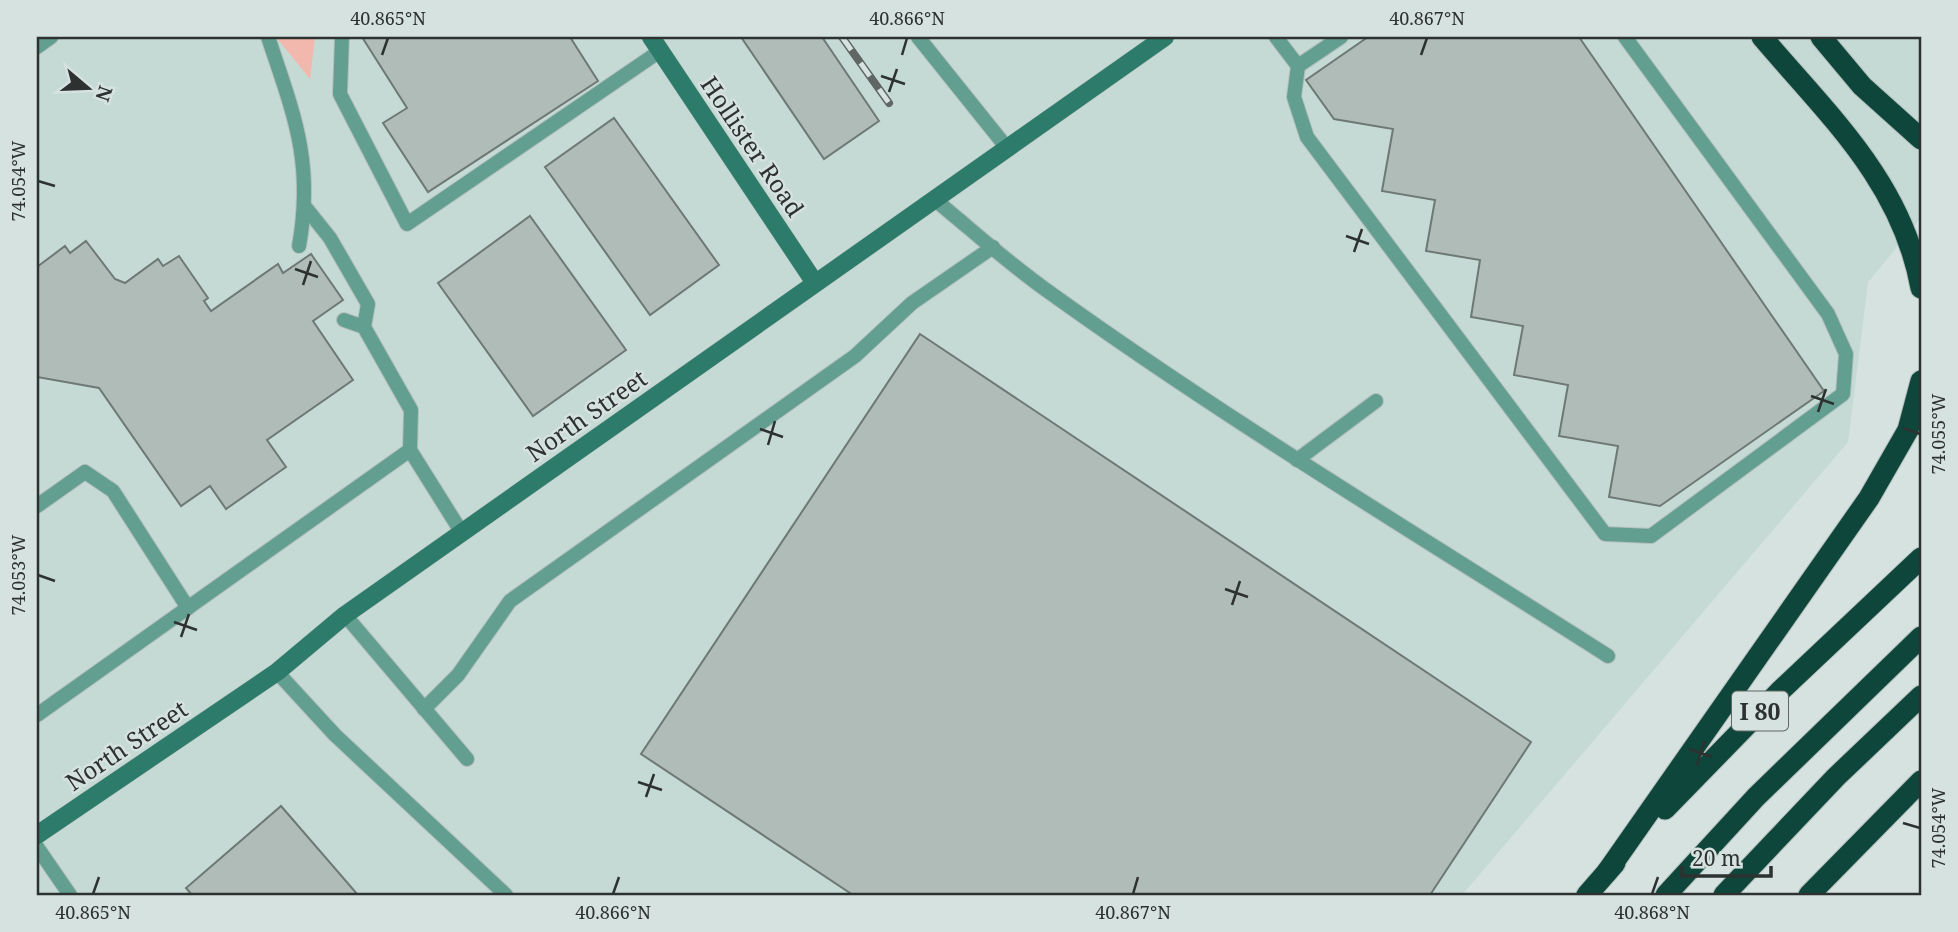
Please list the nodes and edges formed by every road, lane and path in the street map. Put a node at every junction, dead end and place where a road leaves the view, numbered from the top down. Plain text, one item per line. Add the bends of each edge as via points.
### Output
1 (51, 37) edge
2 (268, 37) edge
3 (342, 37) edge
4 (918, 37) edge
5 (1165, 37) edge
6 (1276, 37) edge
7 (1340, 37) edge
8 (1625, 37) edge
9 (1762, 37) edge
10 (1821, 37) edge
11 (656, 44) edge
12 (37, 47) edge
13 (1298, 66) junction
14 (1921, 139) edge
15 (1007, 148) junction
16 (934, 199) junction
17 (306, 208) junction
18 (299, 246) dead end
19 (993, 247) junction
20 (815, 283) junction
21 (1921, 288) edge
22 (344, 320) dead end
23 (364, 327) junction
24 (1921, 381) edge
25 (1376, 401) dead end
26 (410, 450) junction
27 (1297, 460) junction
28 (37, 506) edge
29 (462, 533) junction
30 (1921, 558) edge
31 (188, 608) junction
32 (345, 615) junction
33 (1921, 637) edge
34 (1608, 656) dead end
35 (277, 672) junction
36 (1921, 696) edge
37 (424, 709) junction
38 (37, 715) edge
39 (467, 759) dead end
40 (1921, 781) edge
41 (37, 835) edge
42 (37, 847) edge
43 (1607, 872) junction
44 (70, 895) edge
45 (506, 895) edge
46 (1587, 895) edge
47 (1665, 895) edge
48 (1724, 895) edge
49 (1809, 895) edge

1 - 12 lane
2 - 17 lane via 306,168
3 - 11 lane via 340,94 407,224
4 - 15 lane
5 - 15 street, North Street
6 - 13 lane
7 - 13 lane
8 - 13 lane via 1828,314 1846,354 1843,394 1651,536 1605,534 1307,136 1294,97
9 - 21 highway via 1864,156 1896,207 1915,256
10 - 14 highway via 1862,86
11 - 20 street, Hollister Road
15 - 16 street, North Street
16 - 19 lane
16 - 20 street, North Street
17 - 18 lane
17 - 23 lane via 330,238 368,304
19 - 27 lane via 1048,291
19 - 37 lane via 912,303 855,356 510,601 458,675
20 - 29 street, North Street
22 - 23 lane
23 - 26 lane via 411,410
24 - 43 highway via 1908,430 1869,498
25 - 27 lane
26 - 29 lane
26 - 31 lane
27 - 34 lane
28 - 31 lane via 85,472 113,491
29 - 32 street, North Street
30 - 43 highway, I 80 via 1779,692
31 - 38 lane
32 - 35 street, North Street
32 - 37 lane
33 - 47 highway, I 80 via 1756,797
35 - 41 street, North Street
35 - 45 lane via 335,735
36 - 48 highway
37 - 39 lane
40 - 49 highway
42 - 44 lane
43 - 46 highway, I 80

